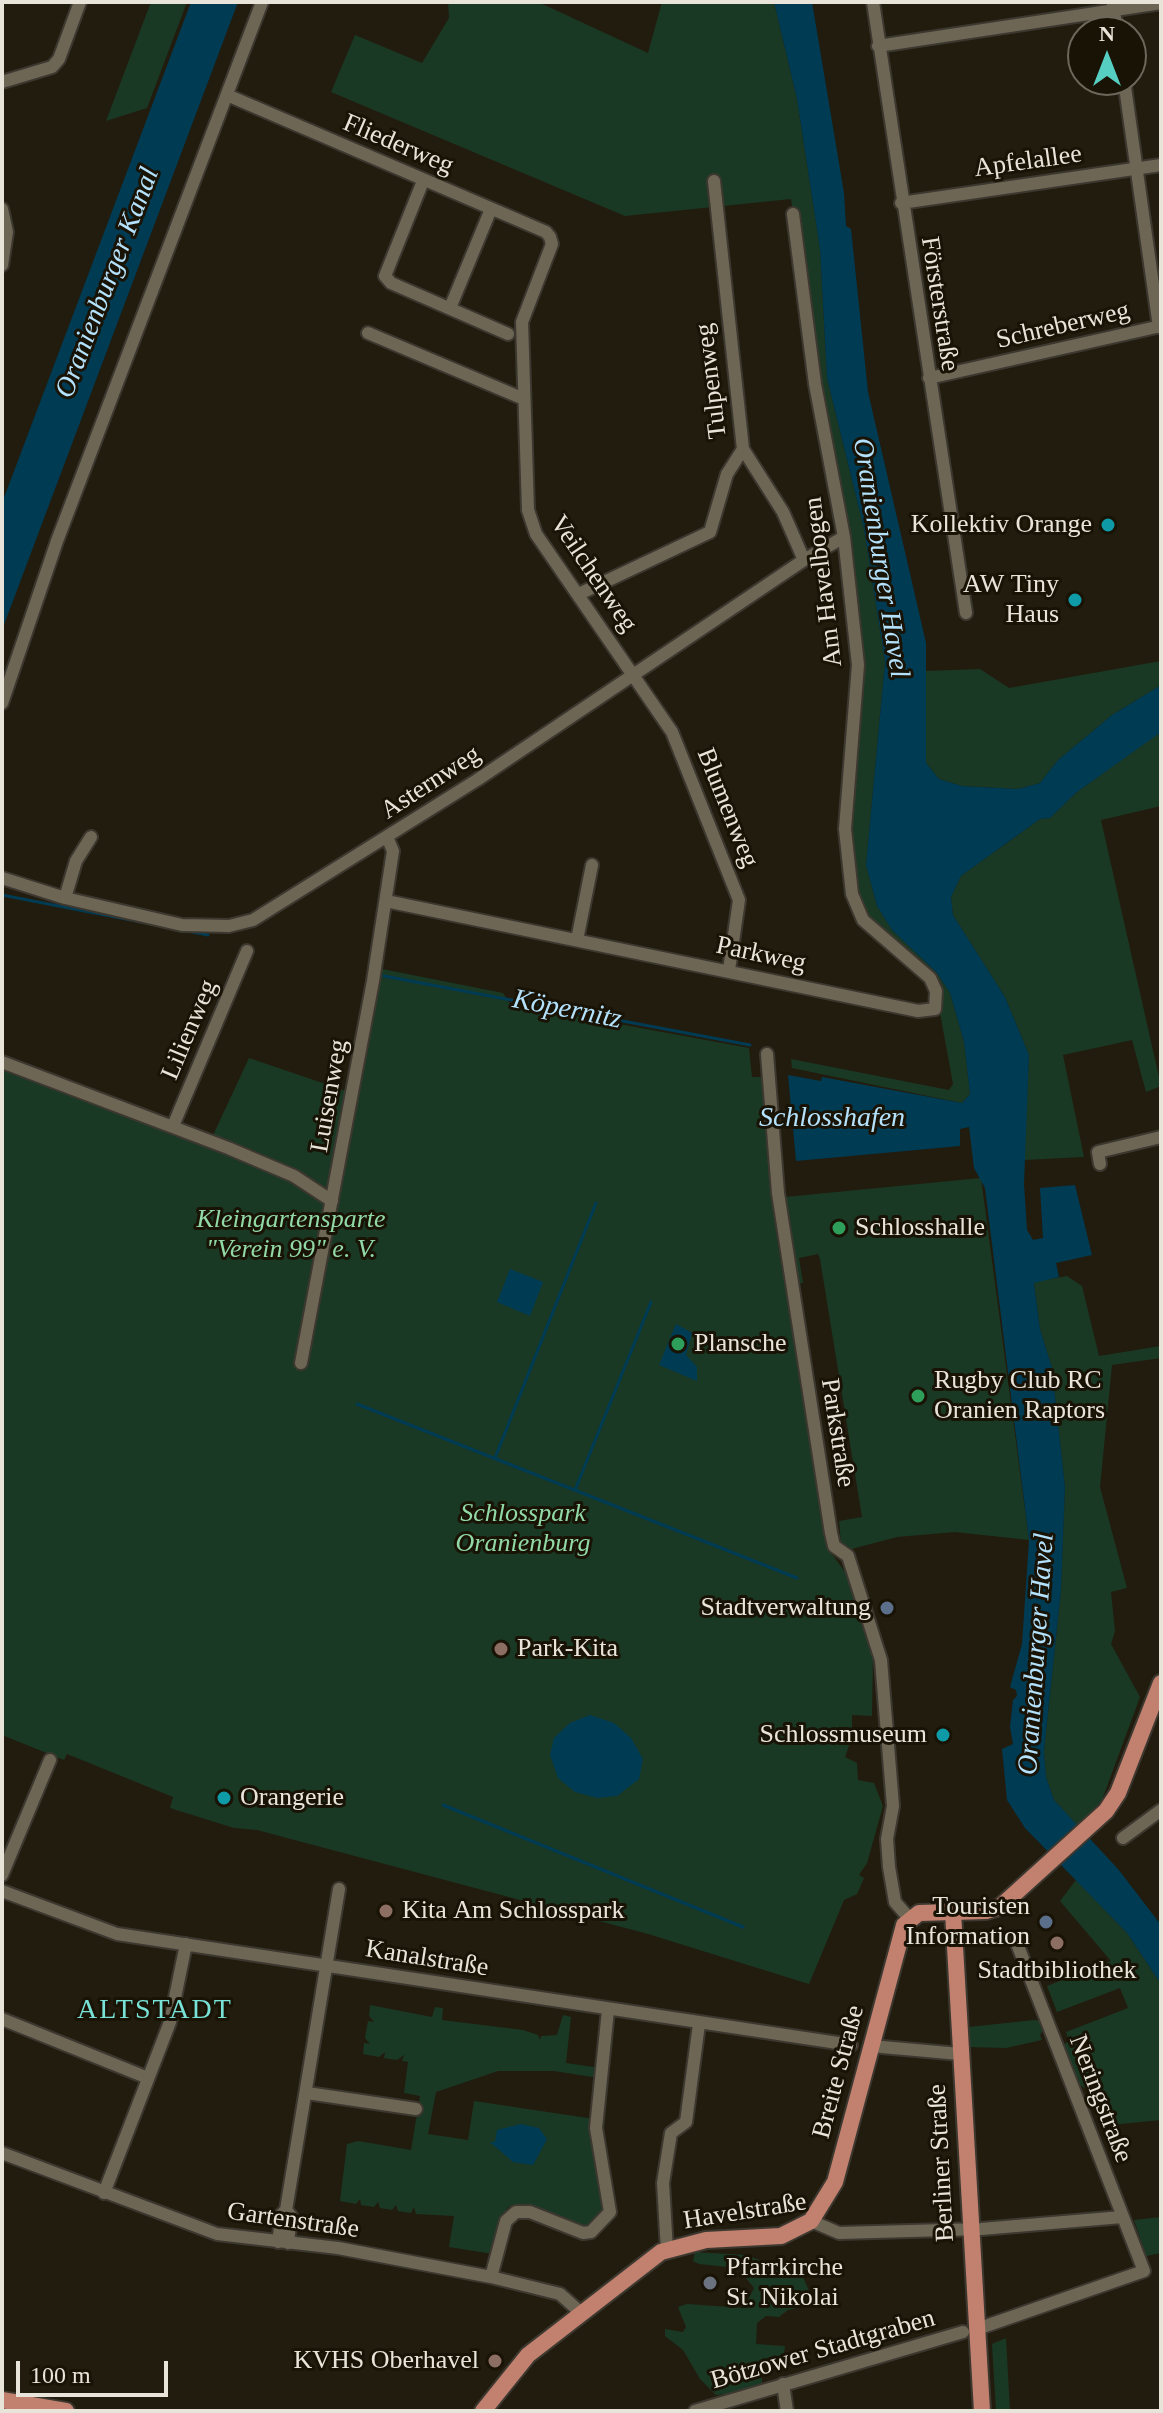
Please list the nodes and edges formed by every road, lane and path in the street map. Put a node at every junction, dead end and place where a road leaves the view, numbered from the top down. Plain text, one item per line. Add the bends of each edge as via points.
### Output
1 (80, 2) edge
2 (262, 2) edge
3 (873, 2) edge
4 (1161, 3) edge
5 (1113, 6) edge
6 (878, 46) junction
7 (2, 82) edge
8 (227, 95) junction
9 (1126, 96) edge
10 (1161, 165) edge
11 (1137, 168) junction
12 (423, 181) junction
13 (714, 181) dead end
14 (901, 203) junction
15 (2, 209) edge
16 (491, 209) junction
17 (793, 214) dead end
18 (550, 237) joint
19 (2, 265) edge
20 (450, 308) junction
21 (1160, 326) edge
22 (368, 333) dead end
23 (508, 334) dead end
24 (929, 378) junction
25 (524, 399) junction
26 (743, 449) junction
27 (844, 537) junction
28 (804, 560) junction
29 (579, 594) junction
30 (966, 613) dead end
31 (634, 674) junction
32 (2, 703) edge
33 (91, 837) dead end
34 (387, 837) junction
35 (592, 865) dead end
36 (2, 878) edge
37 (65, 898) junction
38 (386, 901) junction
39 (577, 940) junction
40 (247, 951) dead end
41 (729, 970) junction
42 (935, 1009) joint
43 (767, 1054) dead end
44 (2, 1062) edge
45 (173, 1126) junction
46 (1161, 1137) edge
47 (1100, 1164) dead end
48 (332, 1201) junction
49 (301, 1363) dead end
50 (1161, 1683) edge
51 (50, 1760) dead end
52 (1161, 1810) edge
53 (1123, 1838) dead end
54 (2, 1875) edge
55 (339, 1889) dead end
56 (2, 1891) edge
57 (953, 1912) junction
58 (905, 1924) junction
59 (1016, 1941) dead end
60 (186, 1944) junction
61 (327, 1966) junction
62 (608, 2010) junction
63 (2, 2019) edge
64 (699, 2024) junction
65 (851, 2045) dead end
66 (871, 2046) junction
67 (960, 2054) junction
68 (148, 2078) junction
69 (307, 2093) junction
70 (416, 2109) dead end
71 (2, 2153) edge
72 (104, 2193) junction
73 (1122, 2217) junction
74 (811, 2221) junction
75 (970, 2229) junction
76 (283, 2242) junction
77 (667, 2250) junction
78 (1144, 2271) joint
79 (491, 2277) junction
80 (580, 2312) junction
81 (970, 2331) junction
82 (783, 2384) junction
83 (2, 2400) edge
84 (66, 2411) edge
85 (483, 2411) edge
86 (695, 2411) edge
87 (787, 2411) edge
88 (982, 2411) edge

1 - 7 street via 52,67
2 - 8 street
3 - 6 street, Försterstraße
4 - 5 street
5 - 6 street
6 - 14 street, Försterstraße
8 - 12 street, Fliederweg
8 - 32 street via 57,541
9 - 11 street
10 - 11 street, Apfelallee
11 - 14 street, Apfelallee
11 - 21 street
12 - 16 street, Fliederweg
12 - 20 street via 385,276
13 - 26 street, Tulpenweg
14 - 24 street, Försterstraße
15 - 19 street via 7,232
16 - 18 street, Fliederweg
16 - 20 street
17 - 27 street, Am Havelbogen via 815,384
18 - 25 street, Veilchenweg via 552,244 522,322
20 - 23 street
21 - 24 street, Schreberweg
22 - 25 street
24 - 30 street, Försterstraße
25 - 29 street, Veilchenweg via 528,510 536,534
26 - 28 street, Tulpenweg via 783,512
26 - 29 street via 727,474 710,532
27 - 28 street, Asternweg
27 - 42 street, Am Havelbogen via 858,665 845,829 852,894 863,920 930,978
28 - 31 street, Asternweg
29 - 31 street, Veilchenweg
31 - 34 street, Asternweg
31 - 41 street, Blumenweg via 672,732 735,883 739,915
33 - 37 street via 76,861
34 - 37 street, Asternweg via 241,924 182,925
34 - 38 street, Luisenweg via 393,851
35 - 39 street
36 - 37 street, Asternweg
38 - 39 street, Parkweg
38 - 48 street, Luisenweg
39 - 41 street, Parkweg
40 - 45 street, Lilienweg
41 - 42 street, Parkweg via 918,1011
43 - 58 street, Parkstraße via 778,1193 831,1533 834,1546 848,1556 881,1660 893,1806 889,1867
44 - 45 street
45 - 48 street via 294,1176
46 - 47 street via 1098,1152
48 - 49 street, Luisenweg
50 - 57 main road via 1106,1811 1000,1907
51 - 54 street
52 - 53 street
55 - 61 street
56 - 60 street, Kanalstraße via 117,1934
57 - 58 main road via 919,1913
57 - 67 main road, Berliner Straße
58 - 66 main road, Breite Straße
59 - 73 street, Neringstraße
60 - 61 street, Kanalstraße
60 - 68 street via 170,2022
61 - 62 street, Kanalstraße
61 - 69 street
62 - 64 street, Kanalstraße
62 - 79 street via 596,2128 610,2212 591,2232 583,2233 530,2212 516,2212 506,2221
63 - 68 street
64 - 65 street, Kanalstraße
64 - 77 street via 686,2122 671,2133 663,2183
66 - 67 street
66 - 74 main road, Breite Straße via 835,2182
67 - 75 main road, Berliner Straße
68 - 72 street
69 - 70 street
69 - 76 street
71 - 72 street, Gartenstraße
72 - 76 street, Gartenstraße via 217,2234
73 - 75 street, Havelstraße
73 - 78 street, Neringstraße
74 - 75 street, Havelstraße via 839,2233
74 - 77 main road, Havelstraße via 781,2236 706,2240
75 - 81 main road, Berliner Straße
76 - 79 street, Gartenstraße
77 - 80 main road, Havelstraße
78 - 81 street, Bötzower Stadtgraben
79 - 80 street, Gartenstraße via 560,2294
80 - 85 main road, Havelstraße via 528,2355
81 - 82 street, Bötzower Stadtgraben
81 - 88 main road, Berliner Straße
82 - 86 street, Bötzower Stadtgraben
82 - 87 street
83 - 84 main road

